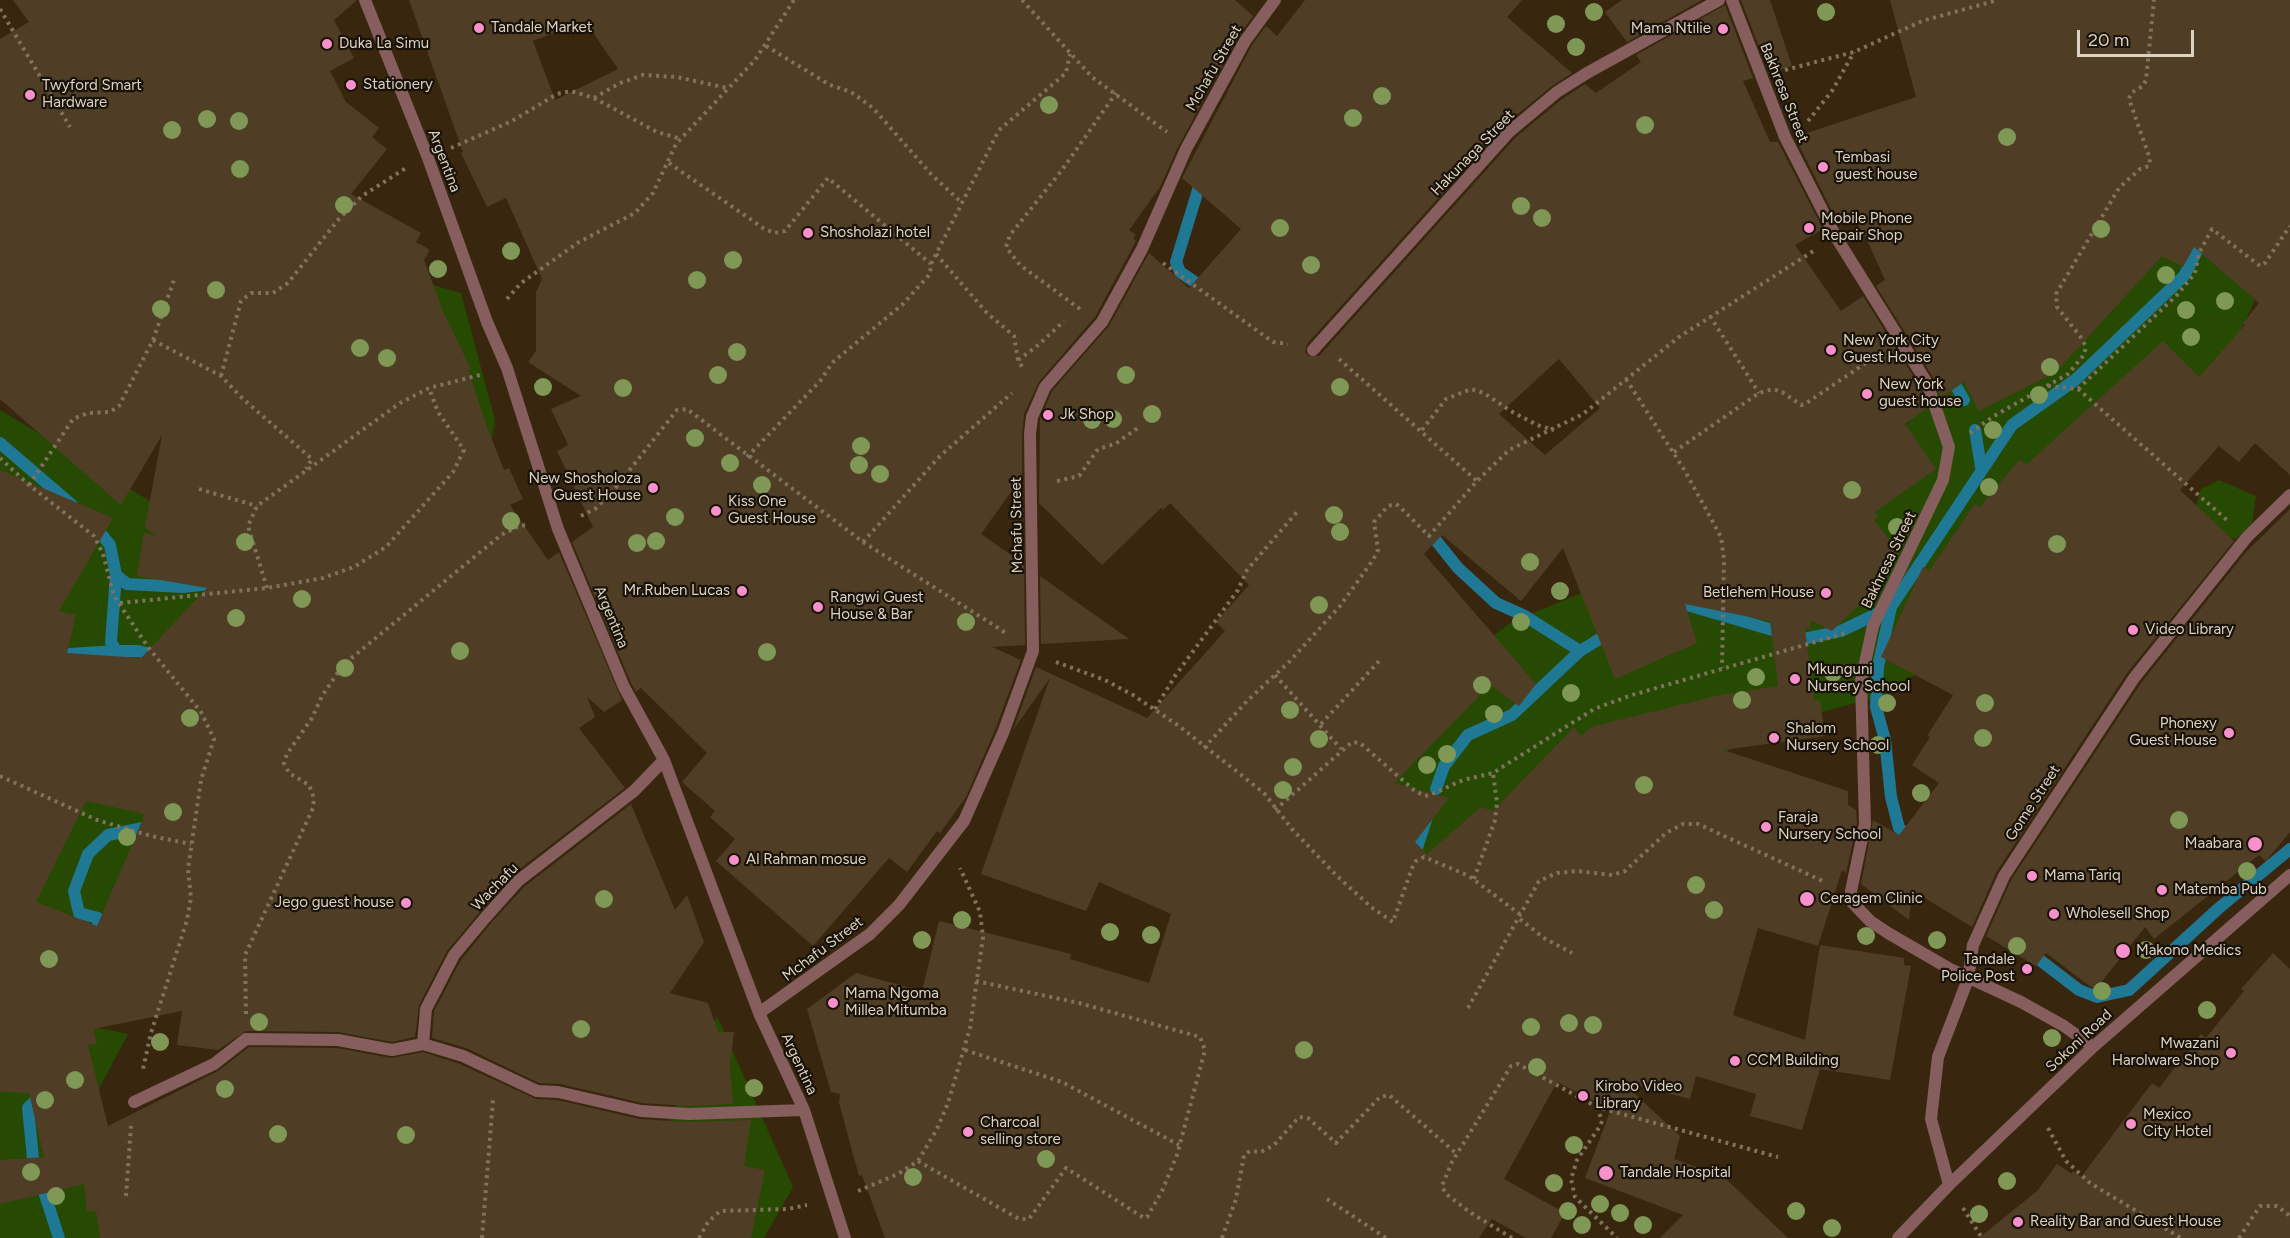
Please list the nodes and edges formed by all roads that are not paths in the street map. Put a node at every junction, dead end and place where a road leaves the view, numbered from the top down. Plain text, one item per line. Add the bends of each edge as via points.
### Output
1 (365, 0) edge
2 (1275, 0) edge
3 (1719, 0) edge
4 (1732, 0) edge
5 (1313, 350) road end
6 (2290, 495) edge
7 (664, 760) junction
8 (2290, 875) edge
9 (1968, 979) junction
10 (759, 1013) junction
11 (423, 1044) junction
12 (2093, 1047) junction
13 (135, 1102) road end
14 (804, 1110) junction
15 (1949, 1185) junction
16 (845, 1238) edge
17 (1898, 1238) edge

1 - 7 street, Argentina via 507,368 558,529 624,687
2 - 10 street, Mchafu Street via 1245,41 1186,149 1142,249 1102,322 1045,387 1032,417 1033,651 978,793 948,846 899,905 870,934
3 - 5 street, Hakunaga Street via 1587,73 1509,132
4 - 9 street, Bakhresa Street via 1785,137 1836,237 1927,383 1949,447 1943,480 1873,626 1861,681 1865,824 1851,891 1852,902 1870,921
6 - 9 street, Gome Street via 2247,537 2134,678 2004,876 1973,945
7 - 10 street, Argentina
7 - 11 street, Wachafu via 634,791 518,881 485,918 454,955 426,1009
8 - 12 street, Sokoni Road
9 - 12 street via 2021,1002
9 - 15 street, Gome Street via 1938,1057 1931,1119
10 - 14 street, Argentina
11 - 13 street via 392,1050 338,1040 246,1039 214,1064
11 - 14 street via 463,1056 537,1091 641,1111 690,1114
12 - 15 street, Sokoni Road
14 - 16 street, Argentina
15 - 17 street, Sokoni Road

